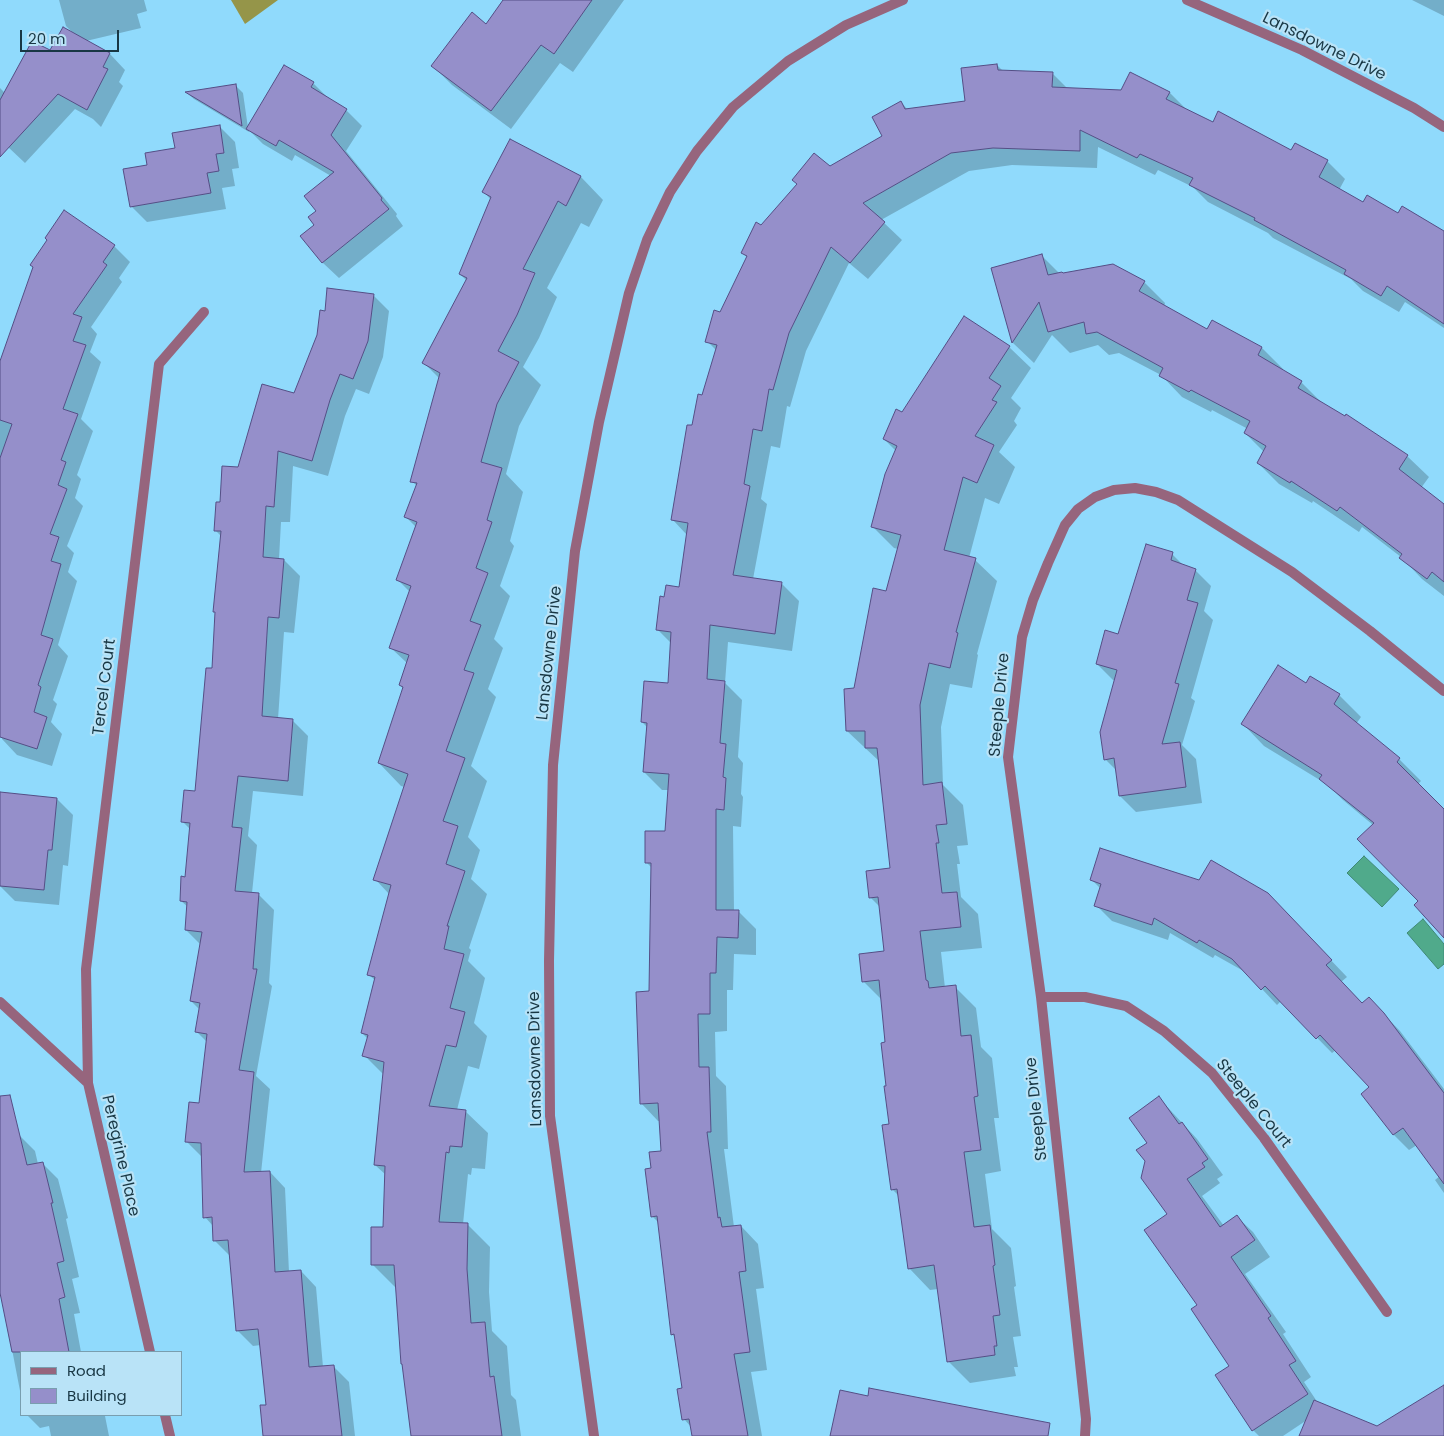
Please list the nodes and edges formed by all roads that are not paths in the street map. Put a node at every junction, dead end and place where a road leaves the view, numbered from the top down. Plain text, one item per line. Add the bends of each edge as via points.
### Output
1 (903, 0) edge
2 (1187, 0) edge
3 (1444, 127) edge
4 (204, 312) dead end
5 (1444, 691) edge
6 (1041, 997) junction
7 (0, 1002) edge
8 (88, 1083) junction
9 (1387, 1312) dead end
10 (150, 1351) edge
11 (165, 1416) edge
12 (170, 1436) edge
13 (594, 1436) edge
14 (1085, 1436) edge

1 - 13 street, Lansdowne Drive via 846,25 788,60 733,108 696,151 670,192 647,240 629,293 599,422 575,551 554,756 549,961 550,1116
2 - 3 street, Lansdowne Drive via 1302,50
4 - 8 street, Tercel Court via 159,364 86,969
5 - 6 street, Steeple Drive via 1292,572 1178,500 1135,488 1114,490 1095,497 1065,525 1033,600 1022,637 1008,757
6 - 9 street, Steeple Court via 1085,997 1126,1006 1164,1031 1212,1073 1264,1138
6 - 14 street, Steeple Drive via 1086,1419
7 - 8 street, Peregrine Place
8 - 10 street, Peregrine Place
11 - 12 street

